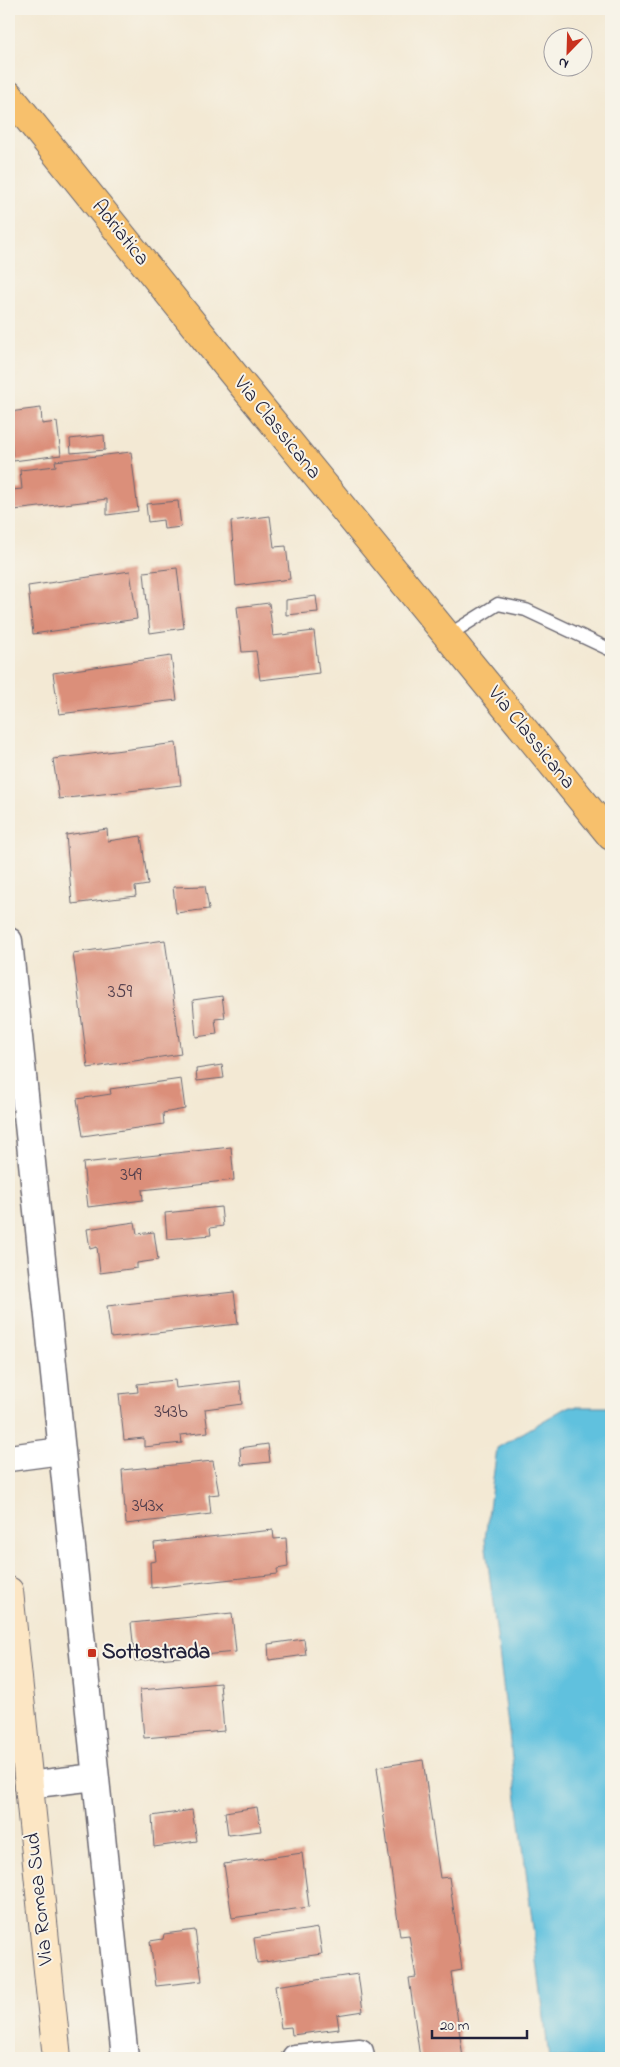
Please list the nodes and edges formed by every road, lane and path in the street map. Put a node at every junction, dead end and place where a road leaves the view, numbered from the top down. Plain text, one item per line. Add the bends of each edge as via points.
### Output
1 (9, 95) edge
2 (230, 371) junction
3 (455, 631) junction
4 (611, 650) edge
5 (611, 812) edge
6 (611, 836) edge
7 (9, 941) edge
8 (61, 1451) junction
9 (9, 1458) edge
10 (9, 1591) edge
11 (95, 1777) junction
12 (28, 1785) junction
13 (57, 2058) edge
14 (125, 2058) edge
15 (295, 2058) edge
16 (361, 2058) edge

1 - 2 highway, Adriatica
2 - 3 highway, Via Classicana
2 - 6 highway, Via Classicana
3 - 4 lane via 498,604 526,610
3 - 5 highway, Via Classicana
7 - 8 street
8 - 9 street
8 - 11 street
10 - 12 main road, Via Romea Sud
11 - 12 street
11 - 14 street
12 - 13 main road, Via Romea Sud
15 - 16 street via 360,2052

